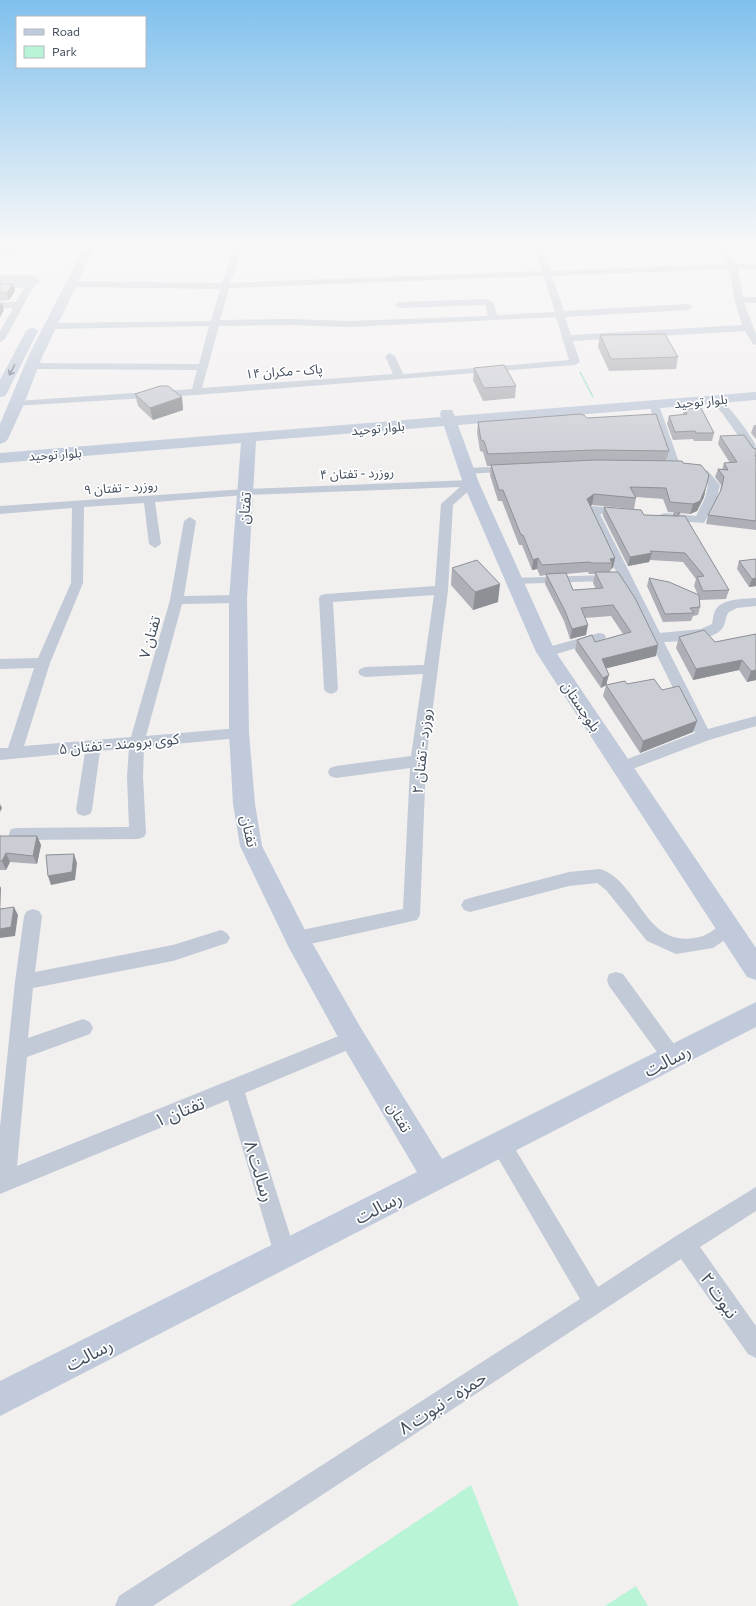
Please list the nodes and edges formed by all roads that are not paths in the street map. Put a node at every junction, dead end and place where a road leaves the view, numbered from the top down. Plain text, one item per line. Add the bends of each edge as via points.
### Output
1 (9, 322) edge
2 (36, 322) dead end
3 (53, 322) edge
4 (398, 322) edge
5 (562, 322) edge
6 (745, 322) edge
7 (215, 323) junction
8 (51, 326) junction
9 (747, 328) junction
10 (1, 337) edge
11 (567, 338) junction
12 (756, 342) edge
13 (156, 356) dead end
14 (390, 356) dead end
15 (31, 366) junction
16 (154, 366) junction
17 (203, 367) junction
18 (399, 377) junction
19 (756, 387) edge
20 (196, 392) junction
21 (0, 393) edge
22 (756, 396) edge
23 (715, 400) junction
24 (0, 404) edge
25 (17, 404) junction
26 (654, 405) junction
27 (448, 417) junction
28 (0, 439) edge
29 (249, 439) junction
30 (0, 448) edge
31 (756, 453) edge
32 (0, 458) edge
33 (652, 467) edge
34 (522, 469) edge
35 (704, 473) edge
36 (469, 477) junction
37 (245, 492) junction
38 (149, 499) junction
39 (78, 504) junction
40 (0, 510) edge
41 (638, 514) edge
42 (654, 516) edge
43 (190, 521) dead end
44 (155, 544) dead end
45 (623, 577) junction
46 (514, 581) junction
47 (441, 590) junction
48 (238, 599) junction
49 (177, 600) junction
50 (756, 602) edge
51 (599, 637) dead end
52 (654, 638) junction
53 (546, 652) junction
54 (43, 663) junction
55 (0, 664) edge
56 (430, 669) junction
57 (365, 672) dead end
58 (331, 689) dead end
59 (756, 721) edge
60 (239, 733) junction
61 (704, 736) junction
62 (137, 742) junction
63 (93, 746) junction
64 (7, 754) edge
65 (418, 761) junction
66 (622, 767) junction
67 (336, 772) dead end
68 (84, 810) dead end
69 (17, 834) edge
70 (470, 905) dead end
71 (33, 916) dead end
72 (729, 928) junction
73 (221, 938) dead end
74 (297, 939) junction
75 (756, 969) edge
76 (616, 980) dead end
77 (24, 982) junction
78 (756, 1014) edge
79 (83, 1028) dead end
80 (353, 1039) junction
81 (17, 1051) junction
82 (672, 1057) junction
83 (234, 1088) junction
84 (501, 1144) junction
85 (436, 1177) junction
86 (2, 1183) edge
87 (756, 1198) edge
88 (684, 1244) junction
89 (285, 1254) junction
90 (595, 1303) junction
91 (756, 1346) edge
92 (0, 1399) edge
93 (129, 1606) edge

1 - 10 street
2 -> 21 street
3 - 8 street
4 - 7 street
5 - 11 street
6 - 9 street
7 - 8 street
7 - 17 street
8 - 15 street
9 - 11 street
9 - 12 street
11 - 18 street, پاک - مکران ۱۴ via 575,362
13 - 16 street
14 - 18 street
15 - 16 street
15 - 25 street
16 - 17 street
17 - 20 street
18 - 20 street, پاک - مکران ۱۴
19 - 27 street, بلوار توحید via 594,400
20 - 25 street, پاک - مکران ۱۴
22 - 23 street, بلوار توحید
23 - 26 street, بلوار توحید
23 - 31 street
24 - 25 street
25 - 28 street
26 - 27 street, بلوار توحید
26 - 33 street via 675,468
27 - 29 street, بلوار توحید
27 - 30 street, بلوار توحید
27 - 36 street, بلوچستان
29 - 32 street, بلوار توحید
29 - 37 street, تفتان
34 - 36 street, روزرد - تفتان ۴
35 - 42 street via 714,485 711,498 700,520
36 - 37 street, روزرد - تفتان ۴
36 - 46 street, بلوچستان
36 - 47 street, روزرد - تفتان ۲ via 447,504
37 - 38 street, روزرد - تفتان ۹
37 - 48 street, تفتان
38 - 39 street, روزرد - تفتان ۹
38 - 44 street
39 - 40 street, روزرد - تفتان ۹
39 - 54 street via 77,583
41 - 45 street via 592,510
43 - 49 street, تفتان ۷
45 - 46 lane
45 - 52 street
46 - 53 street, بلوچستان
47 - 56 street, روزرد - تفتان ۲
47 - 58 street via 326,598
48 - 49 street
48 - 60 street, تفتان
49 - 62 street, تفتان ۷
50 - 52 street via 724,608 715,628 706,633
51 - 53 street
52 - 61 street
53 - 66 street, بلوچستان
54 - 55 street
54 - 64 street
56 - 57 street
56 - 65 street, روزرد - تفتان ۲
59 - 61 street
60 - 62 street, کوی برومند - تفتان ۵
60 - 74 street, تفتان via 244,804 251,846
61 - 66 street
62 - 63 street, کوی برومند - تفتان ۵
62 - 69 street, تفتان ۷ via 135,777 138,833
63 - 64 street, کوی برومند - تفتان ۵
63 - 68 street
65 - 67 street
65 - 74 street, روزرد - تفتان ۲ via 412,915
66 - 72 street, بلوچستان
70 - 72 street via 569,879 600,876 612,885 653,936 676,946 707,944
71 - 77 street
72 - 75 street, بلوچستان
73 - 77 street via 173,953
74 - 80 street, تفتان
76 - 82 street
77 - 81 street
78 - 82 street, رسالت
79 - 81 street
80 - 83 street, تفتان ۱
80 - 85 street, تفتان
81 - 86 street
82 - 84 street, رسالت
83 - 86 street, تفتان ۱
83 - 89 street, رسالت ۸
84 - 85 street, رسالت
84 - 90 street
85 - 89 street, رسالت
87 - 88 street, حمزه - نبوت ۸
88 - 90 street, حمزه - نبوت ۸
88 - 91 street, نبوت ۲
89 - 92 street, رسالت
90 - 93 street, حمزه - نبوت ۸

